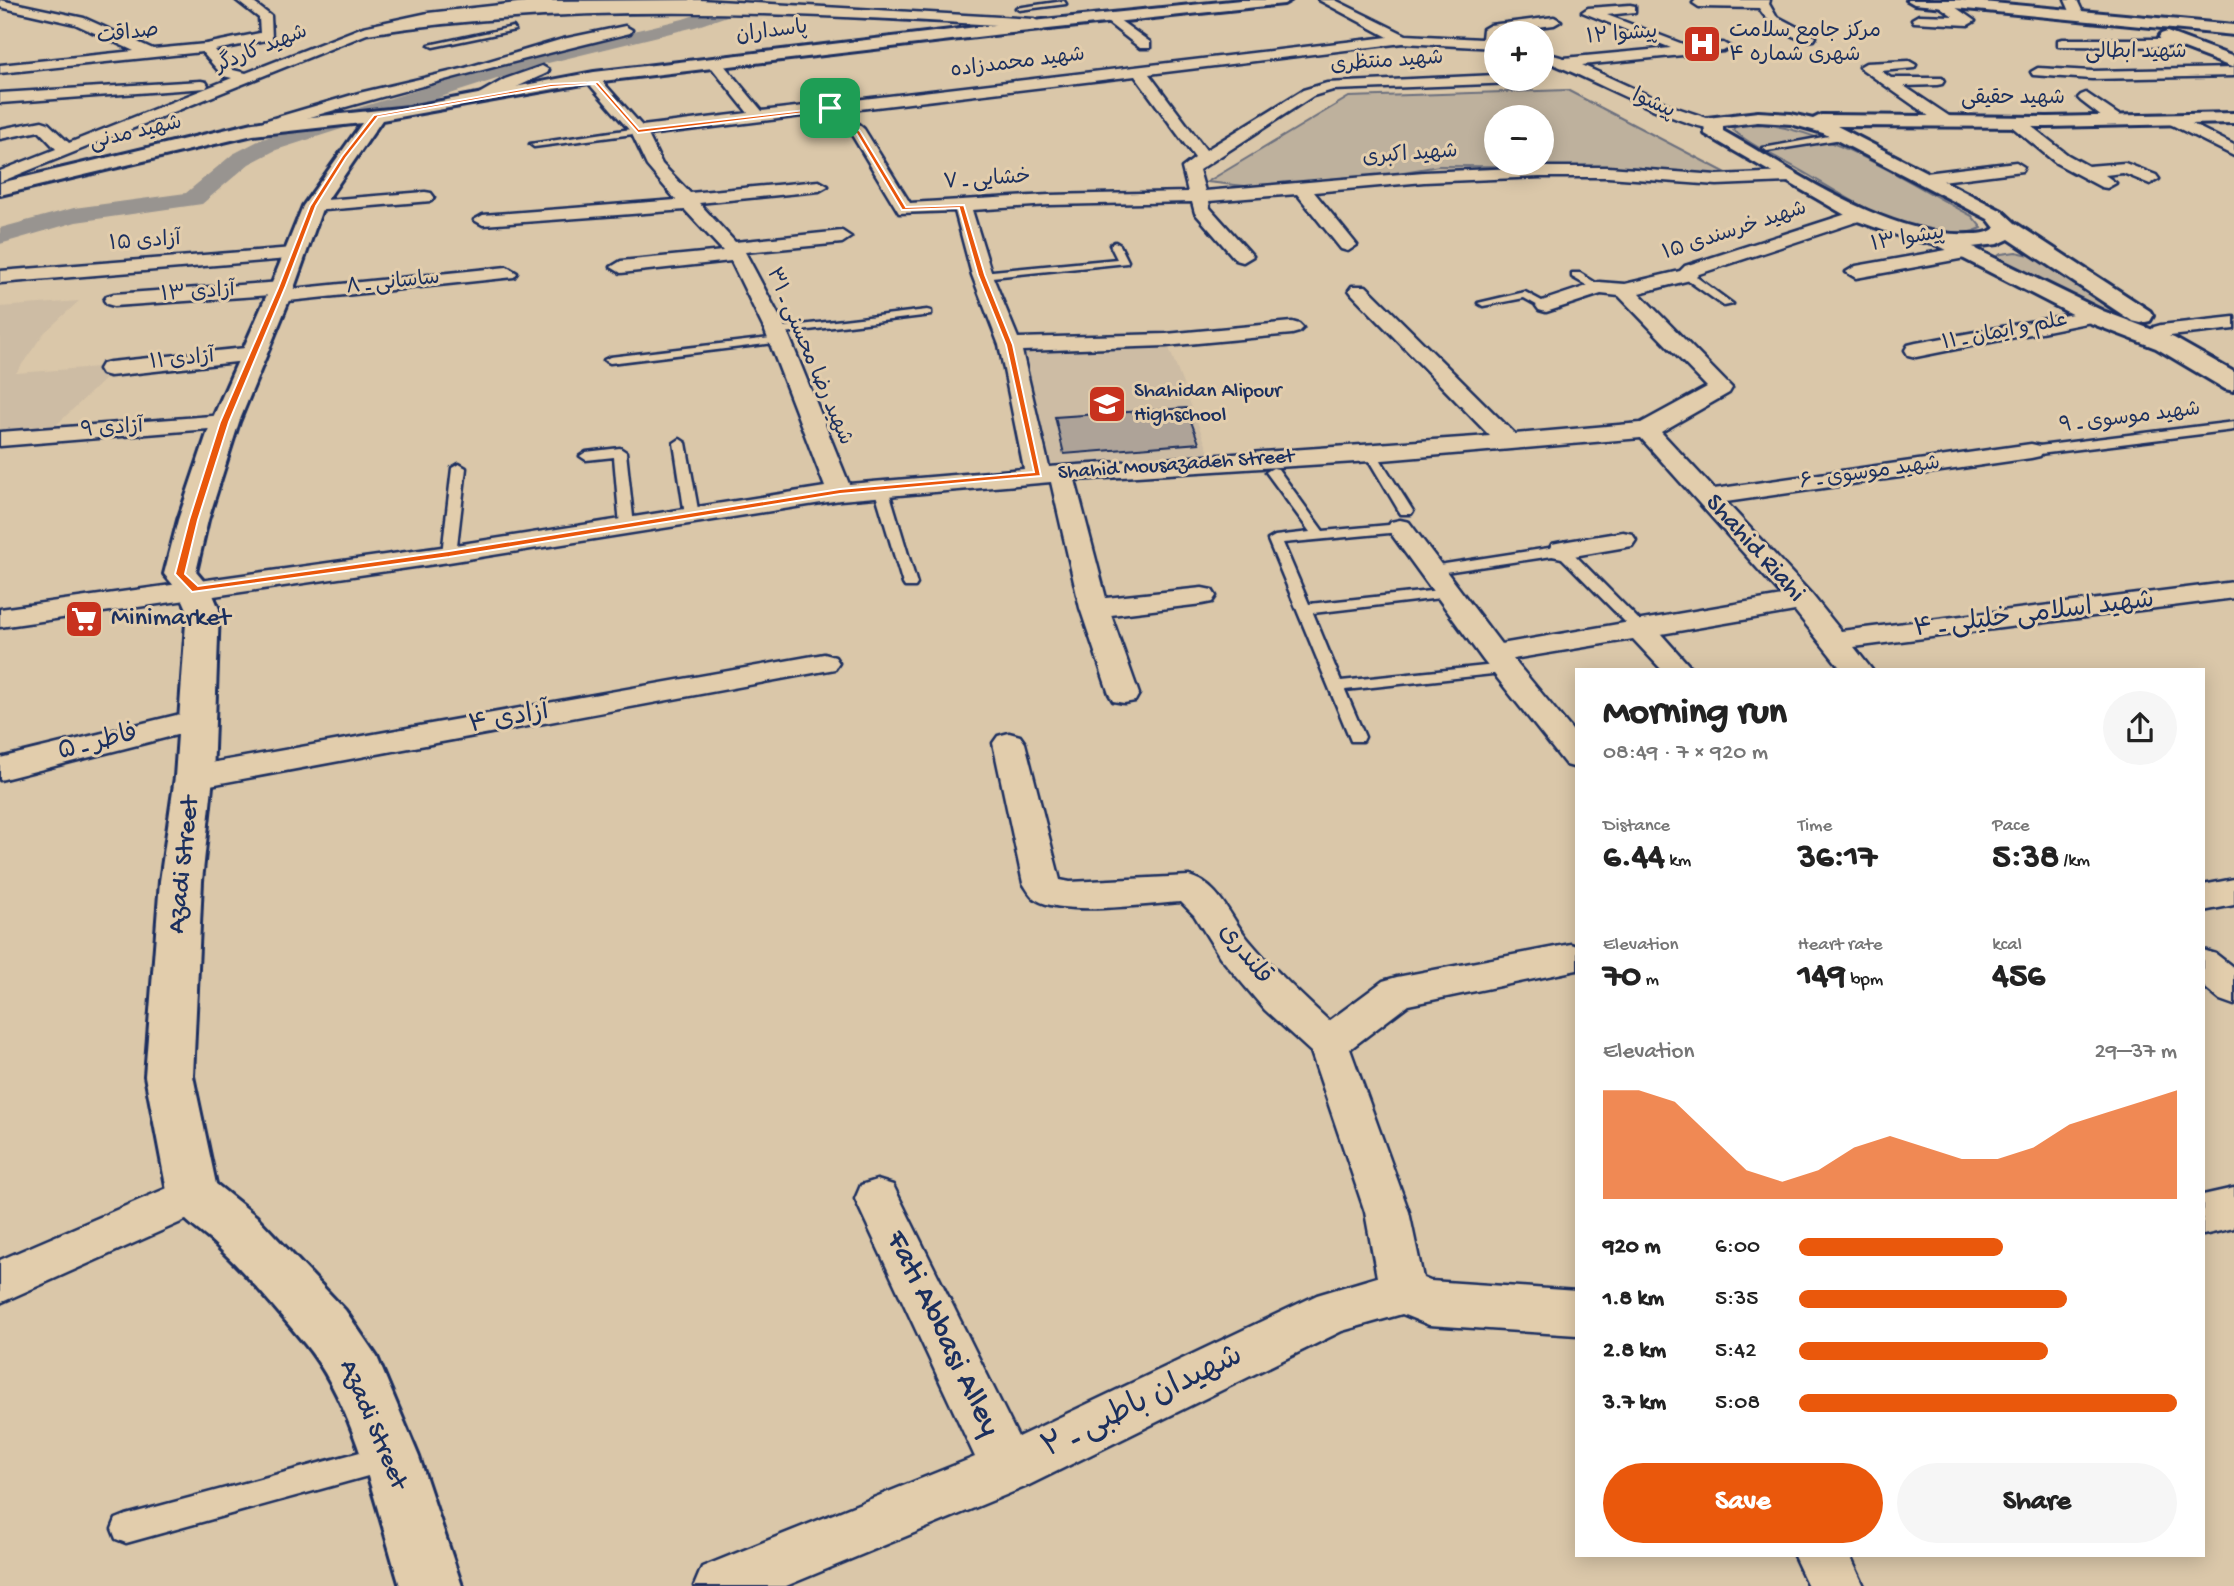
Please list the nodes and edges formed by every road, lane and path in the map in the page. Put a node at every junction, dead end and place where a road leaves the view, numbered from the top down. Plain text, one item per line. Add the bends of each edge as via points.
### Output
1 (242, 0) edge
2 (1284, 0) edge
3 (1325, 0) edge
4 (1914, 0) edge
5 (2071, 0) edge
6 (603, 1) edge
7 (651, 1) edge
8 (1763, 2) edge
9 (0, 3) edge
10 (716, 3) edge
11 (1699, 3) dead end
12 (1941, 3) junction
13 (1015, 4) edge
14 (1064, 4) dead end
15 (464, 6) edge
16 (1630, 9) dead end
17 (2078, 15) junction
18 (499, 16) junction
19 (1112, 19) junction
20 (1919, 19) dead end
21 (2123, 20) junction
22 (1037, 25) junction
23 (625, 30) dead end
24 (2234, 30) edge
25 (1809, 37) dead end
26 (1404, 39) junction
27 (1257, 42) dead end
28 (1484, 43) edge
29 (2063, 43) dead end
30 (2182, 43) junction
31 (433, 44) dead end
32 (1145, 45) dead end
33 (1723, 47) dead end
34 (206, 48) junction
35 (1691, 50) junction
36 (150, 53) junction
37 (1281, 54) junction
38 (1554, 59) edge
39 (1566, 62) junction
40 (2234, 63) edge
41 (1046, 65) dead end
42 (1909, 65) dead end
43 (549, 67) dead end
44 (719, 68) junction
45 (0, 69) edge
46 (1139, 71) junction
47 (2038, 72) dead end
48 (2234, 72) edge
49 (965, 74) dead end
50 (1596, 77) junction
51 (1555, 78) dead end
52 (244, 80) junction
53 (1065, 80) junction
54 (1484, 80) edge
55 (1937, 81) dead end
56 (1888, 82) junction
57 (596, 83) junction
58 (900, 83) dead end
59 (551, 86) junction
60 (981, 90) junction
61 (914, 98) junction
62 (2085, 98) dead end
63 (0, 99) edge
64 (478, 99) junction
65 (443, 106) junction
66 (371, 107) junction
67 (830, 108) junction
68 (758, 116) junction
69 (2234, 118) edge
70 (729, 120) junction
71 (1791, 120) junction
72 (1947, 121) junction
73 (2117, 121) junction
74 (2176, 121) junction
75 (2016, 122) junction
76 (284, 125) joint
77 (1713, 125) junction
78 (253, 129) junction
79 (638, 131) junction
80 (0, 134) edge
81 (1844, 136) junction
82 (745, 137) dead end
83 (534, 144) dead end
84 (1767, 148) dead end
85 (67, 150) junction
86 (2234, 151) edge
87 (1205, 160) junction
88 (2016, 167) dead end
89 (2082, 172) junction
90 (0, 177) edge
91 (1791, 177) junction
92 (1926, 178) junction
93 (2150, 178) dead end
94 (2107, 183) dead end
95 (820, 186) dead end
96 (1302, 188) junction
97 (0, 189) edge
98 (425, 197) dead end
99 (1200, 197) junction
100 (687, 202) junction
101 (313, 206) junction
102 (962, 206) junction
103 (1859, 215) junction
104 (483, 220) dead end
105 (2007, 228) junction
106 (842, 237) dead end
107 (1935, 238) junction
108 (1115, 245) dead end
109 (1349, 245) dead end
110 (735, 252) junction
111 (1969, 252) junction
112 (1243, 256) dead end
113 (621, 267) dead end
114 (1856, 272) dead end
115 (507, 273) dead end
116 (982, 275) junction
117 (1576, 275) dead end
118 (1687, 275) junction
119 (0, 277) edge
120 (284, 279) junction
121 (1599, 288) junction
122 (1359, 290) dead end
123 (1625, 290) junction
124 (114, 300) dead end
125 (1483, 303) dead end
126 (1728, 304) dead end
127 (1546, 306) joint
128 (927, 313) dead end
129 (2094, 316) junction
130 (2234, 323) edge
131 (1292, 328) dead end
132 (778, 335) junction
133 (2163, 337) junction
134 (1010, 345) junction
135 (1452, 348) dead end
136 (1916, 350) dead end
137 (1418, 352) junction
138 (254, 354) junction
139 (610, 360) dead end
140 (110, 369) dead end
141 (2234, 383) edge
142 (225, 422) junction
143 (2234, 426) edge
144 (1647, 430) junction
145 (0, 439) edge
146 (680, 443) dead end
147 (1510, 443) junction
148 (2031, 451) joint
149 (1371, 454) junction
150 (586, 456) dead end
151 (458, 468) dead end
152 (1273, 472) dead end
153 (1050, 474) junction
154 (881, 488) junction
155 (840, 492) junction
156 (1708, 497) junction
157 (692, 515) junction
158 (1403, 519) junction
159 (627, 526) junction
160 (1318, 534) junction
161 (1623, 540) dead end
162 (1562, 550) junction
163 (449, 554) junction
164 (1440, 582) junction
165 (910, 584) dead end
166 (195, 590) junction
167 (2234, 590) edge
168 (1202, 596) dead end
169 (1801, 601) junction
170 (1094, 608) junction
171 (1304, 609) junction
172 (0, 618) edge
173 (1640, 629) junction
174 (1834, 641) junction
175 (1499, 661) junction
176 (824, 663) dead end
177 (1676, 668) edge
178 (1855, 668) edge
179 (1336, 686) junction
180 (1124, 694) dead end
181 (197, 720) junction
182 (1357, 737) dead end
183 (1010, 743) dead end
184 (1574, 750) edge
185 (0, 769) edge
186 (194, 777) junction
187 (2234, 892) edge
188 (2205, 898) edge
189 (1571, 958) dead end
190 (2205, 966) edge
191 (2234, 990) edge
192 (1328, 1044) junction
193 (193, 1196) junction
194 (877, 1199) dead end
195 (2234, 1208) edge
196 (2205, 1215) edge
197 (0, 1282) edge
198 (1403, 1292) junction
199 (1575, 1313) edge
200 (390, 1457) junction
201 (1007, 1469) junction
202 (126, 1529) dead end
203 (1822, 1557) edge
204 (431, 1586) edge
205 (722, 1586) edge
206 (1837, 1586) edge

1 - 34 street, صداقت via 265,16 267,36
2 - 19 street, پاسداران
3 - 26 street
4 - 12 street
5 - 17 street
6 - 7 street, شهید کاردگر
6 - 18 street, شهید کاردگر
7 - 10 street, شهید کاردگر
8 - 11 street
8 - 25 street via 1771,19
9 - 36 street via 79,21
10 - 22 street, شهید کاردگر
12 - 17 street
12 - 20 street via 1968,21
13 - 14 lane
13 - 22 street
15 - 18 street, شهید کاردگر
15 - 52 street, شهید کاردگر via 405,16
16 - 35 street via 1588,12
17 - 21 street
18 - 31 lane via 514,30
19 - 22 street, پاسداران
19 - 32 street
21 - 24 street
21 - 30 street
22 - 44 street, پاسداران via 1006,35
22 - 59 street, پاسداران via 634,72
23 - 66 street via 477,69
26 - 28 street, شهید محمدزاده
26 - 37 street, شهید محمدزاده
27 - 37 street
29 - 30 street
30 - 40 street
33 - 35 street, پیشوا ۱۲
34 - 36 street, صداقت
34 - 52 street via 228,73
35 - 39 street, پیشوا ۱۲
36 - 45 street, صداقت
37 - 46 street, شهید محمدزاده
38 - 39 street
39 - 50 street, پیشوا
41 - 53 street
42 - 56 street via 1866,67
43 - 64 street
44 - 57 street, پاسداران
44 - 68 street
46 - 53 street, شهید محمدزاده
46 - 87 street
47 - 48 street, شهید ابطالی
49 - 60 street
50 - 51 street
50 - 77 street, پیشوا via 1682,118
52 - 63 street
52 - 85 street, شهید کاردگر
53 - 60 street, شهید محمدزاده
54 - 87 street, شهید منتظری via 1332,86 1308,93
55 - 56 street
56 - 72 street
57 - 59 street, پاسداران
57 - 79 street, شهید رضا محسنی ـ ۳۱
58 - 61 street
59 - 64 street, پاسداران
60 - 61 street, شهید محمدزاده
61 - 67 street, شهید محمدزاده
62 - 73 street
64 - 65 street, پاسداران
65 - 66 street, پاسداران
65 - 66 street via 423,102
66 - 76 street, پاسداران
66 - 78 street
66 - 101 street, Azadi Street
67 - 68 street, شهید محمدزاده
67 - 102 street, خشایی ـ ۷ via 858,132 905,209
68 - 70 street, شهید محمدزاده
69 - 74 street, شهید حقیقی
70 - 79 street, شهید محمدزاده
70 - 82 street
71 - 72 street, شهید حقیقی
71 - 77 street via 1735,118
71 - 81 street
72 - 75 street, شهید حقیقی
73 - 74 street, شهید حقیقی
73 - 75 street, شهید حقیقی
74 - 86 street
75 - 89 street
76 - 78 street, شهید مدنی
77 - 91 street via 1714,134
78 - 97 street, شهید مدنی
79 - 83 lane
79 - 100 street, شهید رضا محسنی ـ ۳۱ via 655,166
80 - 85 street via 42,126
81 - 84 lane
81 - 92 street
85 - 90 street, شهید کاردگر
87 - 99 street via 1190,168
88 - 92 street
89 - 93 street via 2125,168
89 - 94 street
91 - 96 street, شهید اکبری via 1717,180 1540,172
91 - 103 street
92 - 105 street via 1995,215
95 - 100 street
96 - 99 street, شهید اکبری
96 - 109 street
98 - 101 street
99 - 102 street, خشایی ـ ۷
99 - 112 street via 1201,209
100 - 104 street
100 - 110 street, شهید رضا محسنی ـ ۳۱
101 - 120 street, Azadi Street
102 - 116 street
103 - 107 street via 1883,226
103 - 118 street, شهید خرسندی ۱۵
105 - 107 street via 1986,240
105 - 133 street
106 - 110 street
107 - 111 street
108 - 116 lane via 1123,261
110 - 113 street
110 - 132 street, شهید رضا محسنی ـ ۳۱
111 - 114 street, پیشوا ۱۳
111 - 129 street
115 - 120 street, ساسانی ـ ۸
116 - 134 street
117 - 121 lane
118 - 123 street, شهید خرسندی ۱۵
118 - 126 lane
119 - 120 street, آزادی ۱۵
120 - 124 street, آزادی ۱۳
120 - 138 street, Azadi Street
121 - 123 street, شهید خرسندی ۱۵
121 - 127 street
122 - 137 street
123 - 144 street via 1721,388
125 - 127 lane via 1525,295
128 - 132 lane
129 - 133 street
129 - 136 street, علم و ایمان ـ ۱۱
130 - 133 street
131 - 134 street via 1166,340
132 - 139 lane
132 - 155 street, شهید رضا محسنی ـ ۳۱
133 - 141 street
134 - 153 street
135 - 137 street
137 - 147 street
138 - 140 street, آزادی ۱۱
138 - 142 street, Azadi Street
142 - 145 street, آزادی ۹
142 - 166 street, Azadi Street via 180,574
143 - 148 lane, شهید موسوی ـ ۹
144 - 147 street, Shahid Mousazadeh Street
144 - 156 street, Shahid Riahi
146 - 157 lane
147 - 149 street, Shahid Mousazadeh Street
148 - 156 street, شهید موسوی ـ ۶
149 - 153 street, Shahid Mousazadeh Street
149 - 158 lane
150 - 159 lane via 620,452
151 - 163 lane
152 - 160 lane
153 - 154 street, Shahid Mousazadeh Street
153 - 170 street
154 - 155 street, Shahid Mousazadeh Street
154 - 165 lane
155 - 157 street, Shahid Mousazadeh Street
156 - 169 street, Shahid Riahi
157 - 159 street, Shahid Mousazadeh Street
158 - 160 lane
158 - 164 street
159 - 163 street, Shahid Mousazadeh Street
160 - 171 lane via 1275,540
161 - 162 street
162 - 164 lane
162 - 173 lane
163 - 166 street, Shahid Mousazadeh Street
164 - 171 lane
164 - 175 street
166 - 172 street, Shahid Mousazadeh Street
166 - 181 street, Azadi Street via 203,609
167 - 174 street, شهید اسلامی خلیلی ـ ۴
168 - 170 street
169 - 173 street
169 - 174 street, Shahid Riahi
170 - 180 street
171 - 179 lane
173 - 175 street
173 - 177 street
174 - 178 street, Shahid Riahi
175 - 179 lane
175 - 184 street
176 - 186 street, آزادی ۴
179 - 182 lane
181 - 185 street, فاطر ـ ۵
181 - 186 street, Azadi Street
183 - 192 street, قلندری via 1041,883 1049,891 1070,895 1189,889 1279,999
186 - 193 street, Azadi Street via 181,881 169,1076
187 - 188 street
189 - 192 street via 1397,992
190 - 191 street
192 - 198 street, قلندری via 1387,1212
193 - 197 street
193 - 200 street, Azadi Street via 238,1232 326,1328 357,1376
194 - 201 street, Fati Abbasi Alley
195 - 196 street
198 - 199 street via 1429,1303
198 - 201 street, شهیدان باطبی ـ ۲ via 1334,1311
200 - 202 lane
200 - 204 street, Azadi Street
201 - 205 street, شهیدان باطبی ـ ۲
203 - 206 street

